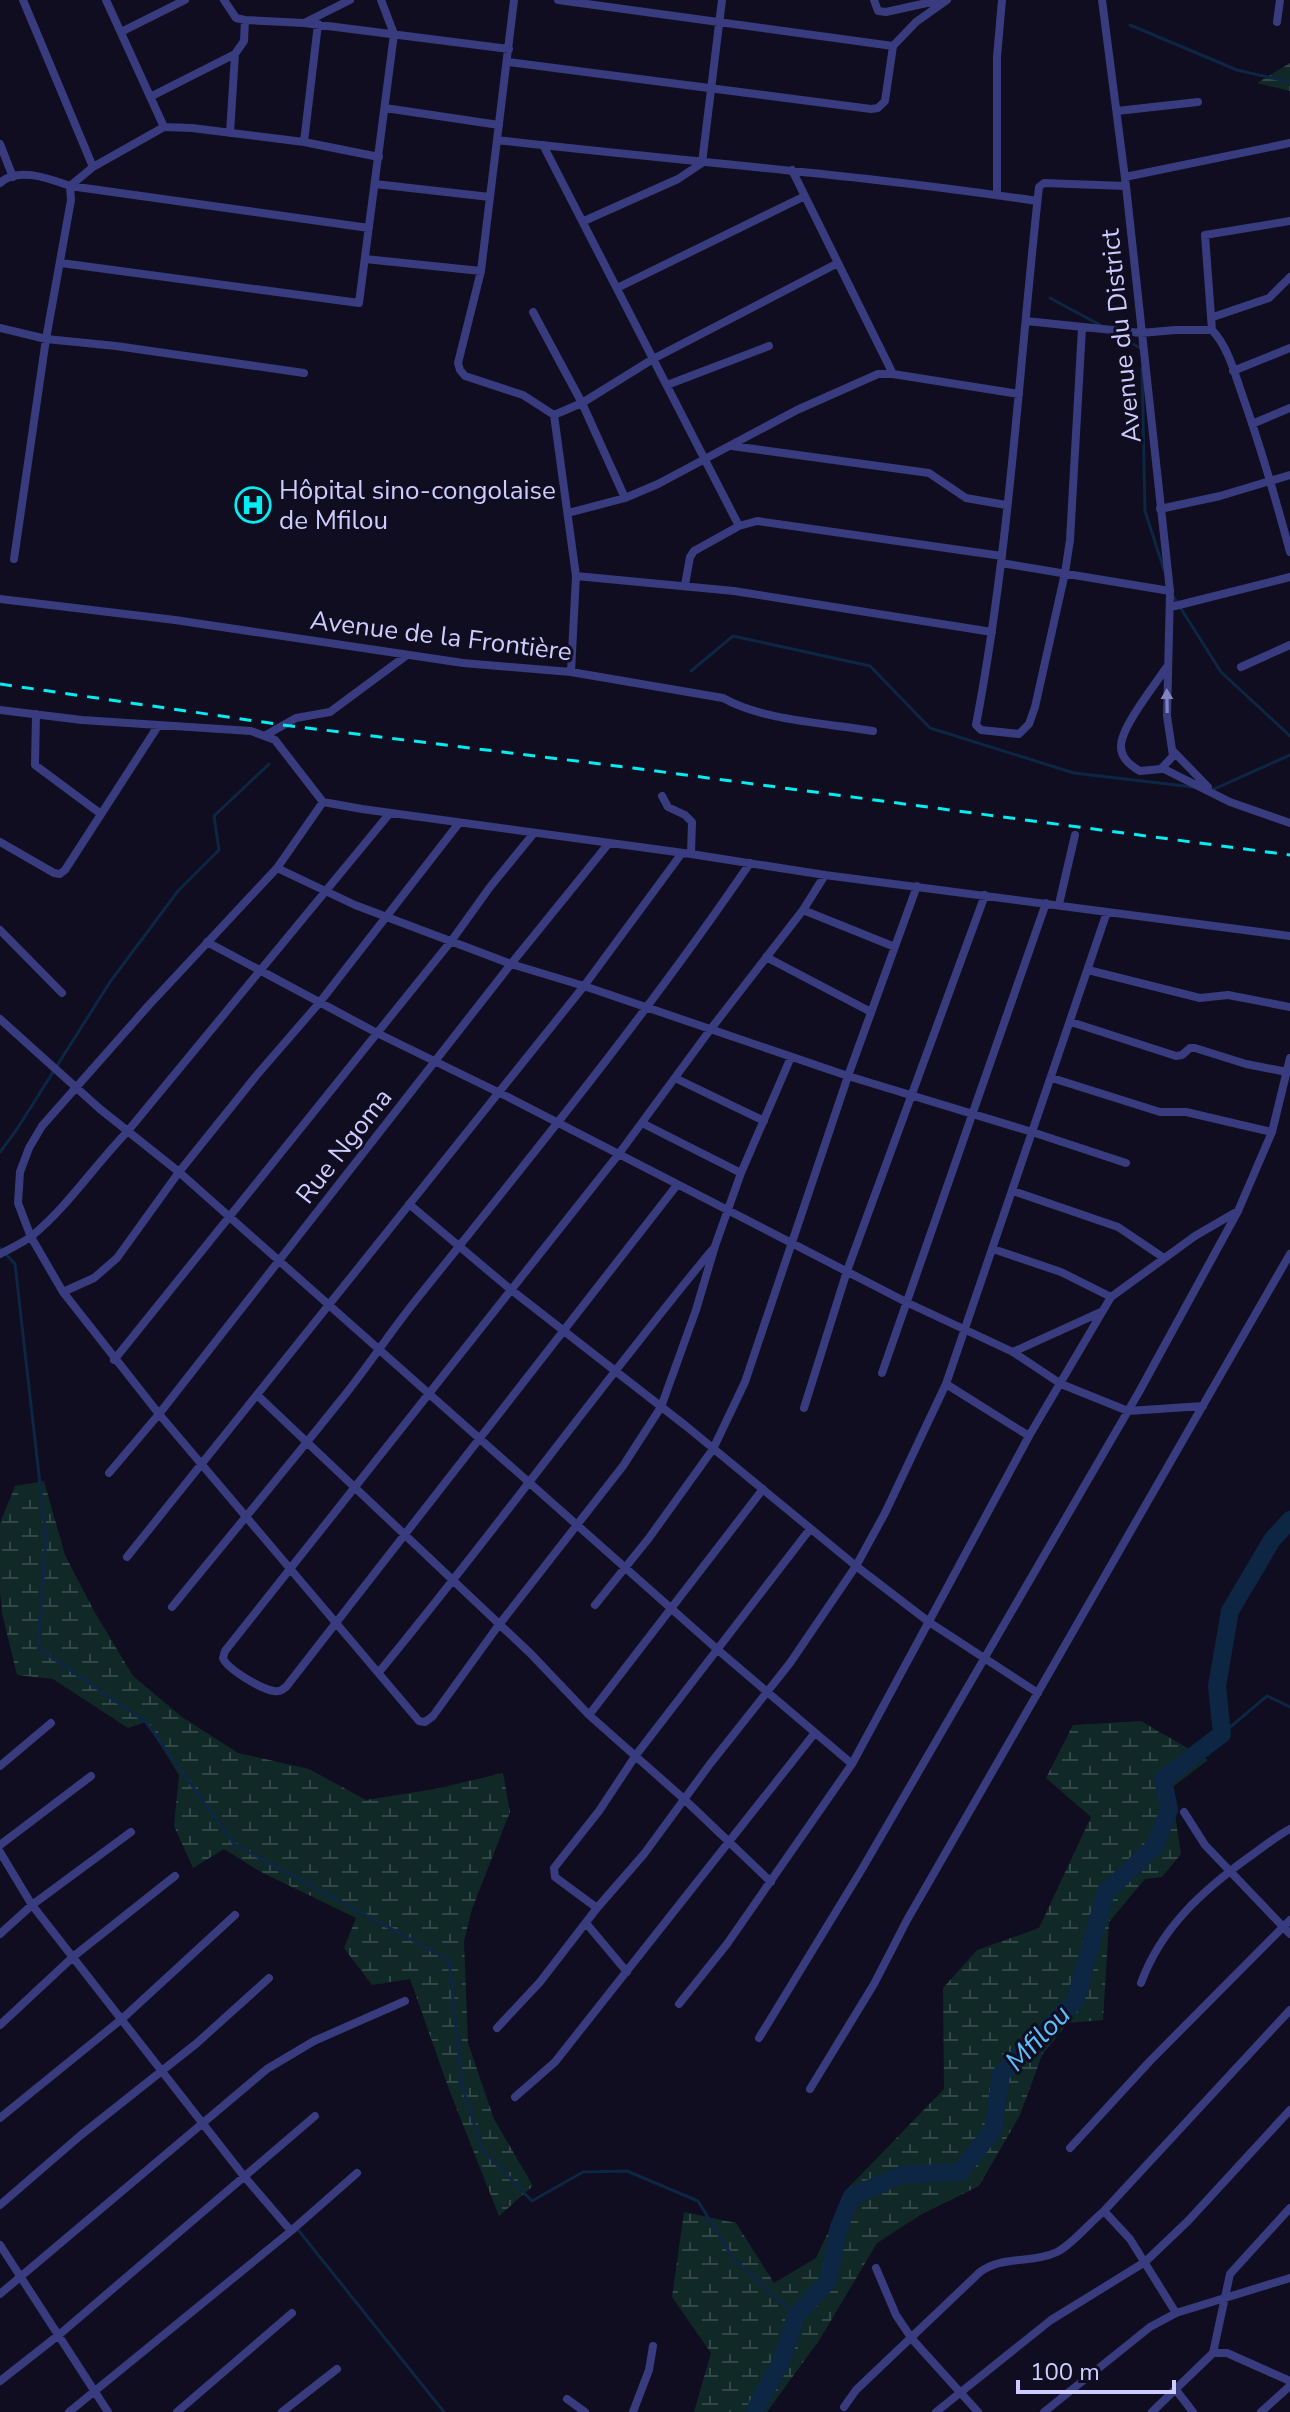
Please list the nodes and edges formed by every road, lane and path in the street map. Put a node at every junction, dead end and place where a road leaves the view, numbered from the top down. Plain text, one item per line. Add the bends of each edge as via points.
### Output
1 (23, 0) edge
2 (106, 0) edge
3 (185, 0) edge
4 (224, 0) edge
5 (350, 0) edge
6 (381, 0) edge
7 (514, 0) edge
8 (558, 0) edge
9 (722, 0) edge
10 (874, 0) edge
11 (940, 0) edge
12 (947, 0) edge
13 (1002, 0) edge
14 (1102, 0) edge
15 (1280, 0) edge
16 (245, 20) junction
17 (1277, 22) dead end
18 (304, 23) junction
19 (318, 24) junction
20 (719, 24) junction
21 (121, 32) junction
22 (394, 34) junction
23 (893, 46) junction
24 (509, 49) junction
25 (235, 54) junction
26 (508, 62) junction
27 (712, 88) junction
28 (150, 97) junction
29 (1198, 102) dead end
30 (385, 108) junction
31 (1117, 111) junction
32 (499, 125) junction
33 (164, 127) junction
34 (230, 133) junction
35 (497, 140) junction
36 (304, 142) junction
37 (1290, 143) edge
38 (0, 144) edge
39 (543, 145) junction
40 (379, 157) junction
41 (702, 163) junction
42 (93, 167) junction
43 (792, 170) junction
44 (13, 177) junction
45 (1125, 182) junction
46 (0, 183) edge
47 (375, 184) junction
48 (70, 186) junction
49 (997, 195) junction
50 (805, 196) junction
51 (490, 197) junction
52 (1037, 201) junction
53 (584, 221) junction
54 (1290, 221) edge
55 (369, 228) junction
56 (365, 259) junction
57 (61, 263) junction
58 (838, 263) junction
59 (481, 271) junction
60 (1290, 277) edge
61 (617, 288) junction
62 (533, 312) dead end
63 (1213, 317) junction
64 (1026, 321) junction
65 (0, 328) edge
66 (1082, 328) junction
67 (1212, 330) junction
68 (1141, 333) junction
69 (46, 339) junction
70 (769, 346) dead end
71 (1290, 348) edge
72 (653, 359) junction
73 (1233, 371) junction
74 (304, 373) dead end
75 (893, 374) junction
76 (667, 385) junction
77 (1019, 394) junction
78 (582, 403) junction
79 (1290, 408) edge
80 (554, 415) junction
81 (1252, 424) junction
82 (731, 446) junction
83 (705, 461) junction
84 (1290, 475) edge
85 (1270, 481) junction
86 (625, 498) junction
87 (1006, 505) junction
88 (1160, 509) junction
89 (568, 513) junction
90 (739, 526) junction
91 (1290, 552) edge
92 (14, 559) dead end
93 (1001, 560) junction
94 (1065, 573) junction
95 (576, 576) junction
96 (1290, 577) edge
97 (685, 585) junction
98 (1170, 591) junction
99 (0, 599) edge
100 (1171, 607) junction
101 (992, 632) junction
102 (1290, 645) edge
103 (407, 655) junction
104 (1241, 667) dead end
105 (1166, 668) junction
106 (571, 672) junction
107 (0, 710) edge
108 (36, 714) junction
109 (158, 726) junction
110 (873, 731) dead end
111 (266, 735) junction
112 (1173, 751) junction
113 (1162, 768) junction
114 (1214, 794) junction
115 (662, 796) dead end
116 (323, 802) junction
117 (390, 813) junction
118 (101, 814) junction
119 (459, 823) junction
120 (1290, 823) edge
121 (534, 833) junction
122 (1075, 835) dead end
123 (0, 842) edge
124 (609, 843) junction
125 (687, 854) junction
126 (750, 863) junction
127 (277, 868) junction
128 (825, 875) junction
129 (917, 886) junction
130 (325, 892) junction
131 (985, 895) junction
132 (1046, 903) junction
133 (1059, 904) junction
134 (803, 910) junction
135 (1107, 912) junction
136 (386, 916) junction
137 (0, 930) edge
138 (1290, 936) edge
139 (452, 940) junction
140 (207, 942) junction
141 (895, 947) junction
142 (766, 957) junction
143 (511, 964) junction
144 (262, 970) junction
145 (1088, 970) junction
146 (584, 986) junction
147 (62, 993) dead end
148 (320, 1002) junction
149 (647, 1007) junction
150 (1290, 1007) edge
151 (871, 1012) junction
152 (0, 1019) edge
153 (1071, 1022) junction
154 (710, 1030) junction
155 (377, 1033) junction
156 (791, 1057) junction
157 (1290, 1058) edge
158 (437, 1061) junction
159 (1287, 1072) junction
160 (848, 1076) junction
161 (675, 1078) junction
162 (1052, 1078) junction
163 (76, 1087) junction
164 (497, 1092) junction
165 (910, 1096) junction
166 (971, 1114) junction
167 (764, 1121) junction
168 (557, 1123) junction
169 (642, 1123) junction
170 (127, 1132) junction
171 (1032, 1132) junction
172 (1272, 1132) junction
173 (618, 1155) junction
174 (1126, 1163) dead end
175 (179, 1172) junction
176 (741, 1173) junction
177 (677, 1185) junction
178 (1013, 1191) junction
179 (409, 1204) junction
180 (728, 1211) junction
181 (1238, 1211) junction
182 (228, 1217) junction
183 (31, 1237) junction
184 (792, 1244) junction
185 (715, 1246) junction
186 (460, 1248) junction
187 (993, 1249) junction
188 (0, 1254) edge
189 (1290, 1254) edge
190 (1164, 1258) junction
191 (279, 1261) junction
192 (847, 1271) junction
193 (510, 1289) junction
194 (63, 1292) junction
195 (1111, 1297) junction
196 (908, 1303) junction
197 (327, 1304) junction
198 (1101, 1311) junction
199 (964, 1329) junction
200 (564, 1330) junction
201 (379, 1350) junction
202 (1013, 1352) junction
203 (114, 1360) junction
204 (614, 1370) junction
205 (882, 1373) dead end
206 (946, 1384) junction
207 (1061, 1384) junction
208 (427, 1393) junction
209 (257, 1395) junction
210 (1203, 1406) junction
211 (661, 1407) junction
212 (804, 1408) dead end
213 (1128, 1411) junction
214 (159, 1414) junction
215 (1029, 1436) junction
216 (479, 1439) junction
217 (306, 1441) junction
218 (713, 1449) junction
219 (202, 1464) junction
220 (109, 1473) dead end
221 (528, 1482) junction
222 (356, 1488) junction
223 (763, 1489) junction
224 (245, 1517) junction
225 (577, 1524) junction
226 (810, 1529) junction
227 (404, 1534) junction
228 (127, 1557) dead end
229 (856, 1566) junction
230 (625, 1568) junction
231 (291, 1570) junction
232 (451, 1581) junction
233 (595, 1605) dead end
234 (172, 1607) dead end
235 (670, 1607) junction
236 (337, 1622) junction
237 (929, 1622) junction
238 (498, 1626) junction
239 (718, 1650) junction
240 (984, 1660) junction
241 (379, 1672) junction
242 (767, 1692) junction
243 (1038, 1693) junction
244 (589, 1715) junction
245 (51, 1723) dead end
246 (814, 1734) junction
247 (636, 1755) junction
248 (852, 1764) junction
249 (0, 1766) edge
250 (91, 1776) dead end
251 (684, 1799) junction
252 (1184, 1812) dead end
253 (1290, 1829) edge
254 (131, 1832) dead end
255 (0, 1845) edge
256 (729, 1845) junction
257 (0, 1852) edge
258 (1229, 1872) junction
259 (175, 1876) dead end
260 (771, 1882) junction
261 (32, 1905) junction
262 (597, 1908) junction
263 (235, 1915) dead end
264 (1286, 1922) edge
265 (586, 1923) junction
266 (0, 1934) edge
267 (1290, 1934) edge
268 (74, 1956) junction
269 (627, 1972) junction
270 (269, 1978) dead end
271 (1141, 1983) dead end
272 (405, 2001) dead end
273 (679, 2004) dead end
274 (1290, 2010) edge
275 (123, 2018) junction
276 (0, 2025) edge
277 (497, 2028) dead end
278 (759, 2038) dead end
279 (163, 2070) junction
280 (810, 2089) dead end
281 (515, 2097) dead end
282 (1290, 2110) edge
283 (315, 2116) dead end
284 (0, 2118) edge
285 (203, 2123) junction
286 (1070, 2148) dead end
287 (357, 2173) dead end
288 (243, 2175) junction
289 (0, 2205) edge
290 (1290, 2208) edge
291 (1104, 2211) junction
292 (291, 2231) junction
293 (0, 2245) edge
294 (1145, 2262) junction
295 (876, 2268) dead end
296 (21, 2275) junction
297 (1290, 2278) edge
298 (0, 2294) edge
299 (1225, 2298) junction
300 (292, 2313) dead end
301 (1176, 2313) junction
302 (60, 2334) junction
303 (912, 2339) junction
304 (653, 2346) dead end
305 (1213, 2353) junction
306 (337, 2369) dead end
307 (0, 2381) edge
308 (1290, 2384) edge
309 (1176, 2390) junction
310 (95, 2392) junction
311 (961, 2394) junction
312 (567, 2399) dead end
313 (844, 2407) dead end
314 (69, 2412) edge
315 (108, 2412) edge
316 (177, 2412) edge
317 (282, 2412) edge
318 (585, 2412) edge
319 (633, 2412) edge
320 (936, 2412) edge
321 (978, 2412) edge
322 (1044, 2412) edge
323 (1152, 2412) edge
324 (1193, 2412) edge
325 (1261, 2412) edge

1 - 42 street
2 - 21 street
3 - 21 street
4 - 16 street via 236,18
5 - 18 street
6 - 22 street
7 - 24 street
8 - 20 street
9 - 20 street
10 - 11 street via 878,11 886,12
12 - 23 street
13 - 49 street
14 - 31 street, Avenue du District
15 - 17 street
16 - 18 street
16 - 25 street via 244,41
18 - 19 street
19 - 22 street
19 - 36 street
20 - 23 street
20 - 27 street
21 - 28 street
22 - 24 street
22 - 30 street
23 - 27 street via 885,101 878,108
24 - 26 street
25 - 28 street
25 - 34 street
26 - 27 street
26 - 32 street
27 - 41 street
28 - 33 street
29 - 31 street
30 - 32 street
30 - 40 street
31 - 45 street, Avenue du District
32 - 35 street
33 - 34 street
33 - 42 street
34 - 36 street
35 - 39 street
35 - 51 street
36 - 40 street
37 - 45 street
38 - 44 street
39 - 41 street
39 - 53 street
40 - 47 street
41 - 43 street
41 - 53 street
42 - 48 street
43 - 49 street
43 - 50 street
44 - 46 street
44 - 48 street via 46,178
45 - 52 street via 1041,184
45 - 68 street, Avenue du District
47 - 51 street
47 - 55 street
48 - 55 street
48 - 57 street
49 - 52 street
50 - 58 street
50 - 61 street
51 - 59 street
52 - 64 street
53 - 61 street
54 - 63 street via 1205,235
55 - 56 street
56 - 57 street via 359,303
56 - 59 street
57 - 69 street
58 - 72 street
58 - 75 street
59 - 80 street via 460,370 478,382 523,395
60 - 63 street via 1269,298
61 - 72 street
62 - 78 street
63 - 67 street
64 - 66 street
64 - 77 street
65 - 69 street
66 - 68 street
66 - 94 street
67 - 68 street
67 - 73 street
68 - 88 street, Avenue du District
69 - 74 street
69 - 92 street
70 - 76 street
71 - 73 street
72 - 76 street
72 - 78 street
73 - 81 street
75 - 77 street
75 - 82 street via 864,380
76 - 83 street
77 - 87 street
78 - 80 street
78 - 86 street
79 - 81 street
80 - 89 street
81 - 85 street
82 - 83 street
82 - 87 street via 929,473 966,498
83 - 86 street
83 - 90 street
84 - 85 street
85 - 88 street
85 - 91 street
86 - 89 street
87 - 93 street
88 - 98 street, Avenue du District
89 - 95 street
90 - 93 street via 757,521
90 - 97 street via 691,554
93 - 94 street
93 - 101 street
94 - 98 street
94 - 101 street via 1035,707 1019,734 977,729
95 - 97 street
95 - 106 street
96 - 100 street
97 - 101 street
98 - 100 street, Avenue du District
99 - 103 street, Avenue de la Frontière
100 - 105 street, Avenue du District
102 - 104 street
103 - 106 street, Avenue de la Frontière
103 - 111 street via 330,712 296,718
112 -> 105 street, Avenue du District
105 - 113 street, Avenue du District via 1126,729 1121,750 1140,771
106 - 110 street, Avenue de la Frontière
107 - 108 street
108 - 109 street
108 - 118 street via 35,765
109 - 111 street
109 - 118 street
111 - 116 street
112 - 113 street
112 - 114 street, Avenue du District
113 - 114 street, Avenue du District
114 - 120 street, Avenue du District
115 - 125 street via 668,807 692,822
116 - 117 street
116 - 127 street
117 - 119 street
117 - 130 street
118 - 123 street via 60,874
119 - 121 street
119 - 136 street
121 - 124 street
121 - 139 street
122 - 133 street
124 - 125 street
124 - 143 street, Rue Ngoma
125 - 126 street
125 - 146 street
126 - 128 street
126 - 149 street
127 - 130 street
127 - 140 street
128 - 129 street
128 - 134 street
129 - 131 street
129 - 141 street
130 - 136 street
130 - 144 street
131 - 132 street
131 - 165 street
132 - 133 street
132 - 166 street
133 - 135 street
134 - 141 street
134 - 142 street
135 - 138 street
135 - 145 street
136 - 139 street
136 - 148 street
137 - 147 street
139 - 143 street
139 - 155 street
140 - 144 street
140 - 163 street
141 - 151 street
142 - 151 street
142 - 154 street
143 - 146 street
143 - 158 street, Rue Ngoma
144 - 148 street
144 - 170 street
145 - 150 street via 1200,998 1228,995
145 - 153 street
146 - 149 street
146 - 164 street
148 - 155 street
148 - 175 street
149 - 154 street
149 - 168 street
151 - 160 street
152 - 163 street
153 - 159 street via 1176,1056 1195,1048
153 - 162 street
154 - 156 street
154 - 161 street
155 - 158 street
155 - 182 street
156 - 160 street
156 - 167 street
157 - 159 street
158 - 164 street
158 - 191 street, Rue Ngoma
159 - 172 street
160 - 165 street
160 - 184 street
161 - 167 street
161 - 169 street
162 - 171 street
162 - 172 street via 1160,1112 1186,1112
163 - 170 street
163 - 183 street via 42,1126 20,1172 18,1203
164 - 168 street
164 - 179 street
165 - 166 street
165 - 192 street
166 - 171 street
166 - 196 street
167 - 176 street
168 - 173 street
168 - 186 street
169 - 173 street
169 - 176 street
170 - 175 street
170 - 183 street
171 - 174 street
171 - 178 street
172 - 181 street
173 - 177 street
173 - 193 street
175 - 182 street
175 - 194 street via 117,1258 94,1278
176 - 180 street
177 - 180 street
177 - 200 street
178 - 187 street
178 - 190 street via 1118,1227
179 - 186 street
179 - 197 street
180 - 184 street
180 - 185 street
181 - 190 street
181 - 213 street
182 - 191 street
182 - 203 street
183 - 188 street
183 - 194 street
184 - 192 street
184 - 218 street via 745,1382
185 - 204 street
185 - 211 street
186 - 193 street
186 - 201 street
187 - 195 street via 1061,1272
187 - 199 street
189 - 210 street
190 - 195 street
191 - 197 street
191 - 214 street, Rue Ngoma
192 - 196 street
192 - 212 street
193 - 200 street
193 - 208 street
194 - 203 street
195 - 198 street
196 - 199 street
196 - 205 street
197 - 201 street
197 - 209 street
198 - 202 street
198 - 207 street
199 - 202 street
199 - 206 street
200 - 204 street
200 - 216 street
201 - 208 street
201 - 217 street
202 - 207 street
203 - 214 street
204 - 211 street
204 - 221 street
206 - 215 street
206 - 229 street
207 - 213 street
207 - 215 street
208 - 216 street
208 - 222 street
209 - 217 street
209 - 219 street
210 - 213 street
210 - 243 street
211 - 218 street
211 - 225 street
213 - 240 street
214 - 219 street
214 - 220 street, Rue Ngoma
215 - 237 street
216 - 221 street
216 - 227 street
217 - 222 street
217 - 224 street
218 - 223 street
218 - 230 street
219 - 224 street
219 - 228 street
221 - 225 street
221 - 232 street
222 - 227 street
222 - 231 street
223 - 226 street
223 - 235 street
224 - 231 street
224 - 234 street
225 - 230 street
225 - 238 street
226 - 229 street
226 - 239 street
227 - 232 street
227 - 236 street
229 - 237 street
229 - 242 street
230 - 233 street
230 - 235 street
231 - 236 street
231 - 236 street via 225,1651 225,1663 280,1691
232 - 238 street
232 - 241 street
235 - 239 street
235 - 244 street
236 - 241 street
237 - 240 street
237 - 248 street
238 - 241 street via 425,1722
238 - 244 street
239 - 242 street
239 - 247 street
240 - 243 street
240 - 278 street
242 - 246 street
242 - 251 street
243 - 280 street
244 - 247 street
245 - 249 street
246 - 248 street
246 - 256 street
247 - 251 street
247 - 262 street via 554,1868 555,1877
248 - 260 street
250 - 255 street
251 - 256 street
251 - 262 street
252 - 258 street
253 - 258 street
254 - 261 street
256 - 260 street
256 - 269 street
257 - 261 street
258 - 264 street
258 - 271 street via 1173,1924
259 - 268 street
260 - 273 street
261 - 266 street
261 - 268 street
262 - 265 street
263 - 275 street
264 - 267 street
264 - 286 street
265 - 269 street
265 - 277 street
268 - 275 street
268 - 276 street
269 - 281 street via 555,2062
270 - 279 street
272 - 285 street via 314,2041 267,2069
274 - 291 street
275 - 279 street
275 - 284 street
279 - 285 street
279 - 289 street
282 - 294 street
283 - 288 street
285 - 288 street
285 - 296 street
287 - 292 street
288 - 292 street
288 - 302 street
290 - 299 street via 1234,2267
291 - 294 street
291 - 303 street via 1060,2250 1040,2259 991,2263
292 - 310 street
293 - 296 street
294 - 301 street
294 - 311 street via 1051,2320
295 - 303 street
296 - 298 street
296 - 302 street
297 - 299 street
299 - 301 street
299 - 305 street
300 - 316 street
301 - 322 street via 1130,2340
302 - 307 street
302 - 310 street
303 - 311 street
303 - 313 street
304 - 319 street
305 - 308 street via 1227,2353
305 - 309 street
306 - 317 street
308 - 325 street
309 - 323 street
309 - 324 street
310 - 314 street
310 - 315 street
311 - 320 street
311 - 321 street
312 - 318 street

